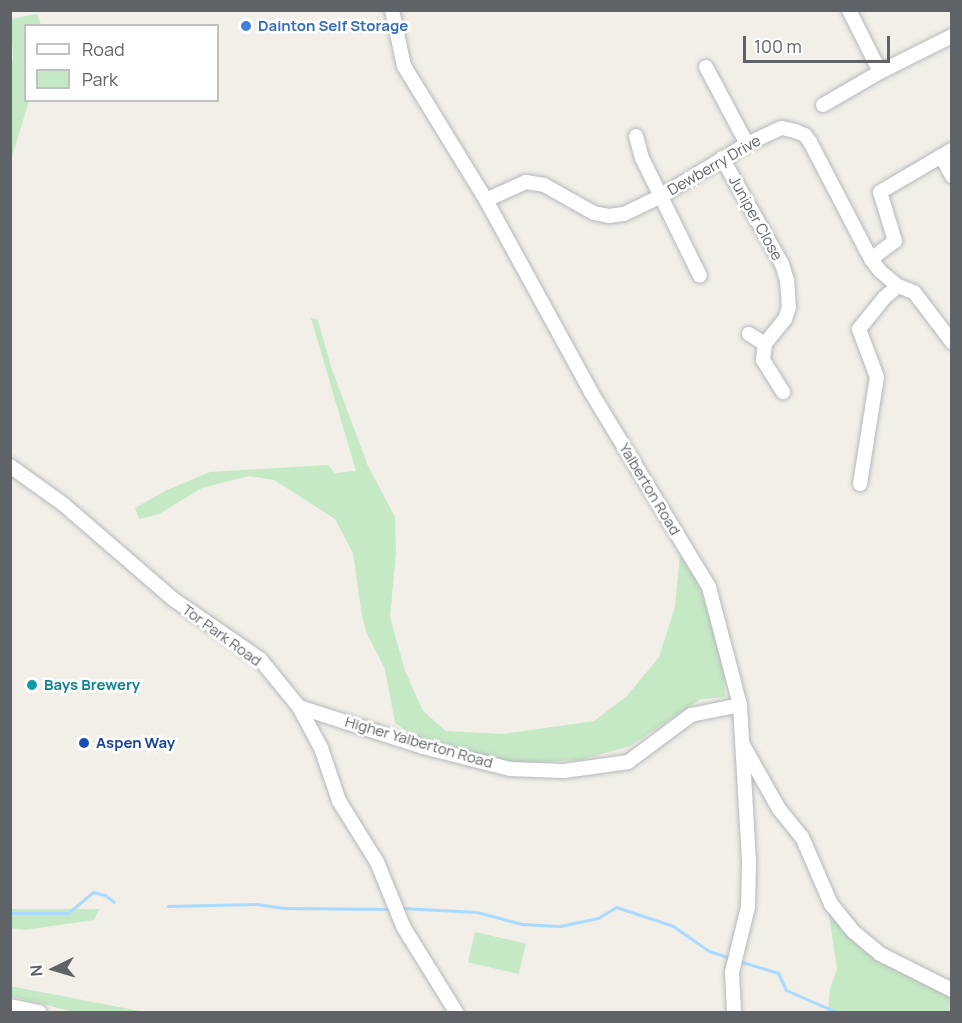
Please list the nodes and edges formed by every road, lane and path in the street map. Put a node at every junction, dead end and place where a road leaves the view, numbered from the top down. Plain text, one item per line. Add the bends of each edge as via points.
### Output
1 (392, 10) edge
2 (849, 10) edge
3 (951, 36) edge
4 (706, 68) dead end
5 (880, 72) junction
6 (823, 105) dead end
7 (636, 136) dead end
8 (747, 144) junction
9 (946, 153) edge
10 (722, 158) junction
11 (951, 176) edge
12 (661, 196) junction
13 (486, 200) junction
14 (871, 259) junction
15 (700, 276) dead end
16 (898, 286) junction
17 (749, 334) dead end
18 (951, 342) edge
19 (765, 344) junction
20 (783, 392) dead end
21 (10, 466) edge
22 (860, 484) dead end
23 (740, 705) junction
24 (299, 707) junction
25 (741, 742) junction
26 (951, 990) edge
27 (10, 1005) edge
28 (39, 1012) edge
29 (456, 1012) edge
30 (734, 1012) edge

1 - 13 street, Yalberton Road via 404,66
2 - 5 street
3 - 5 street
4 - 8 street
5 - 6 street
7 - 12 street
8 - 10 street, Dewberry Drive
8 - 14 street, Dewberry Drive via 783,128 805,135
9 - 11 street
9 - 14 street via 880,192 894,241
10 - 12 street, Dewberry Drive
10 - 19 street, Juniper Close via 782,264 787,280 789,307
12 - 13 street, Dewberry Drive via 624,214 609,216 594,213 544,185 526,182
12 - 15 street
13 - 23 street, Yalberton Road via 591,392 709,587
14 - 16 street, Dewberry Drive
16 - 18 street, Dewberry Drive via 914,292
16 - 22 street via 859,329 878,377
17 - 19 street
19 - 20 street via 763,360
21 - 24 street, Tor Park Road via 63,504 173,599 260,659
23 - 24 street, Higher Yalberton Road via 691,715 628,762 564,771 510,769 423,747
23 - 25 street, Yalberton Road
24 - 29 street, Tor Park Road via 321,747 339,801 376,862 400,918
25 - 26 street via 779,809 802,837 831,904 854,932 880,954
25 - 30 street, Yalberton Road via 748,907 732,972
27 - 28 street

